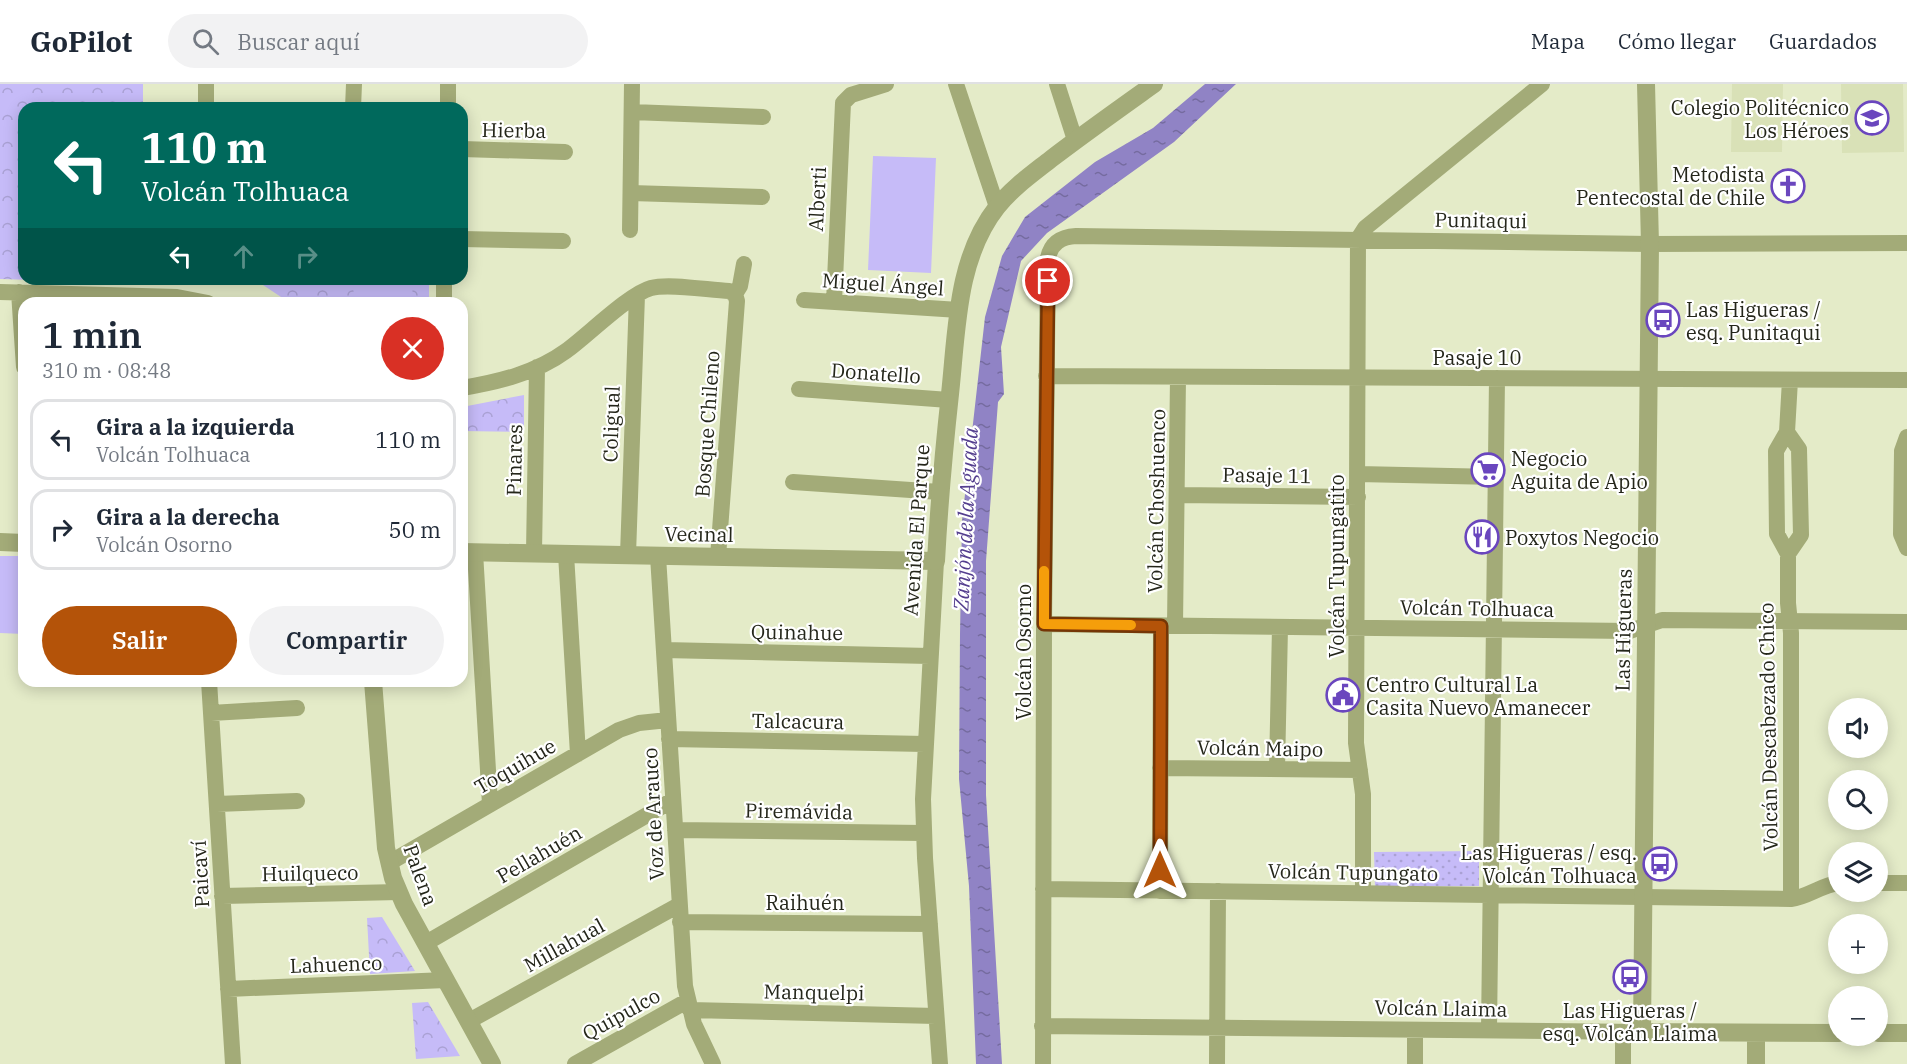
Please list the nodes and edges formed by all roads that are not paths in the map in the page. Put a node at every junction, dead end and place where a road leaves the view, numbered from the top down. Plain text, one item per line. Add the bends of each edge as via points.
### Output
1 (206, 84) edge
2 (354, 84) edge
3 (448, 84) edge
4 (632, 84) edge
5 (886, 84) edge
6 (956, 84) edge
7 (1056, 84) edge
8 (1154, 84) edge
9 (1542, 84) edge
10 (1646, 84) edge
11 (206, 102) edge
12 (353, 102) edge
13 (448, 102) edge
14 (632, 112) junction
15 (763, 117) dead end
16 (1075, 140) junction
17 (468, 149) edge
18 (565, 152) dead end
19 (631, 193) junction
20 (762, 197) dead end
21 (997, 207) junction
22 (630, 230) dead end
23 (468, 239) edge
24 (1358, 239) junction
25 (562, 241) dead end
26 (1056, 243) joint
27 (1907, 243) edge
28 (1650, 244) junction
29 (744, 264) dead end
30 (0, 292) edge
31 (19, 292) junction
32 (735, 294) junction
33 (637, 295) junction
34 (19, 297) edge
35 (113, 297) edge
36 (804, 300) dead end
37 (834, 302) junction
38 (959, 310) junction
39 (537, 367) junction
40 (1046, 376) junction
41 (1178, 376) junction
42 (1358, 378) junction
43 (1497, 378) junction
44 (1648, 379) junction
45 (1790, 380) junction
46 (1907, 380) edge
47 (468, 387) edge
48 (799, 389) dead end
49 (950, 400) junction
50 (1787, 432) junction
51 (1907, 437) edge
52 (1358, 474) junction
53 (1496, 477) junction
54 (793, 482) dead end
55 (940, 492) junction
56 (1177, 495) junction
57 (1358, 497) junction
58 (0, 542) edge
59 (18, 543) edge
60 (1907, 548) edge
61 (469, 552) edge
62 (534, 553) junction
63 (566, 554) junction
64 (1788, 554) junction
65 (628, 555) junction
66 (658, 556) junction
67 (718, 557) junction
68 (936, 561) junction
69 (1790, 621) junction
70 (1907, 622) edge
71 (1044, 624) junction
72 (1168, 626) junction
73 (1646, 626) junction
74 (1280, 627) junction
75 (1357, 628) junction
76 (1494, 629) junction
77 (664, 650) junction
78 (930, 656) junction
79 (209, 687) edge
80 (373, 687) edge
81 (297, 708) dead end
82 (211, 713) junction
83 (668, 720) junction
84 (669, 739) junction
85 (925, 744) junction
86 (578, 754) junction
87 (1160, 768) junction
88 (1277, 769) junction
89 (1360, 770) junction
90 (297, 801) dead end
91 (673, 801) junction
92 (217, 804) junction
93 (490, 804) junction
94 (675, 830) junction
95 (923, 833) junction
96 (389, 863) junction
97 (1888, 883) edge
98 (1907, 883) edge
99 (1828, 885) edge
100 (1043, 889) junction
101 (1160, 891) junction
102 (1218, 891) junction
103 (399, 892) junction
104 (1363, 893) junction
105 (1491, 895) junction
106 (222, 896) junction
107 (1643, 897) junction
108 (1791, 899) junction
109 (680, 913) junction
110 (930, 924) junction
111 (426, 944) junction
112 (446, 980) junction
113 (228, 989) junction
114 (689, 1006) junction
115 (936, 1016) junction
116 (469, 1021) junction
117 (1042, 1026) junction
118 (1217, 1028) junction
119 (1415, 1030) junction
120 (1489, 1030) junction
121 (1623, 1032) junction
122 (1642, 1032) junction
123 (1756, 1033) junction
124 (1828, 1033) edge
125 (1888, 1033) edge
126 (1907, 1033) edge
127 (233, 1064) edge
128 (492, 1064) edge
129 (575, 1064) edge
130 (713, 1064) edge
131 (940, 1064) edge
132 (1042, 1064) edge
133 (1217, 1064) edge
134 (1415, 1064) edge
135 (1623, 1064) edge
136 (1756, 1064) edge

1 - 11 street
2 - 12 street
3 - 13 street
4 - 14 street
5 - 37 street, Alberti via 851,95 843,106
6 - 21 street
7 - 16 street
8 - 16 street, Avenida El Parque
9 - 24 street via 1365,228
10 - 28 street, Las Higueras
14 - 15 street
14 - 19 street
16 - 21 street, Avenida El Parque via 1012,190
17 - 18 street, Hierba
19 - 20 street
19 - 22 street
21 - 38 street, Avenida El Parque via 972,251
23 - 25 street
24 - 26 street, Punitaqui via 1076,236
24 - 28 street, Punitaqui
24 - 42 street, Volcán Tupungatito
26 - 40 street, Volcán Osorno via 1048,258
27 - 28 street, Punitaqui
28 - 44 street, Las Higueras
29 - 32 street, Bosque Chileno
30 - 31 street
31 - 34 street
31 - 35 street
32 - 33 street via 663,287
32 - 67 street, Bosque Chileno
33 - 39 street via 564,352
33 - 65 street, Coligual
36 - 37 street, Miguel Ángel
37 - 38 street, Miguel Ángel
38 - 49 street, Avenida El Parque
39 - 47 street
39 - 62 street, Pinares
40 - 41 street, Pasaje 10
40 - 71 street, Volcán Osorno
41 - 42 street, Pasaje 10
41 - 56 street, Volcán Choshuenco
42 - 43 street, Pasaje 10
42 - 52 street, Volcán Tupungatito
43 - 44 street, Pasaje 10
43 - 53 street
44 - 45 street, Pasaje 10
44 - 73 street, Las Higueras
45 - 46 street, Pasaje 10
45 - 50 street, Volcán Descabezado Chico
48 - 49 street, Donatello
49 - 55 street, Avenida El Parque
50 - 64 street, Volcán Descabezado Chico via 1776,451 1777,534
50 - 64 street, Volcán Descabezado Chico via 1799,449 1801,535
51 - 60 street via 1902,451 1901,522
52 - 53 street
52 - 57 street, Volcán Tupungatito
53 - 76 street
54 - 55 street
55 - 68 street, Avenida El Parque
56 - 57 street, Pasaje 11
56 - 72 street, Volcán Choshuenco
57 - 75 street, Volcán Tupungatito
58 - 59 street
61 - 62 street, Vecinal
61 - 93 street
62 - 63 street, Vecinal
63 - 65 street, Vecinal
63 - 86 street
64 - 69 street, Volcán Descabezado Chico
65 - 66 street, Vecinal
66 - 67 street, Vecinal
66 - 77 street, Voz de Arauco
67 - 68 street, Vecinal
68 - 78 street, Avenida El Parque
69 - 70 street, Volcán Tolhuaca
69 - 73 street, Volcán Tolhuaca via 1662,620
69 - 108 street, Volcán Descabezado Chico
71 - 72 street, Volcán Tolhuaca
71 - 100 street, Volcán Osorno
72 - 74 street, Volcán Tolhuaca
72 - 87 street, Volcán Choshuenco
73 - 76 street, Volcán Tolhuaca via 1630,631
73 - 107 street, Las Higueras
74 - 75 street, Volcán Tolhuaca
74 - 88 street
75 - 76 street, Volcán Tolhuaca
75 - 89 street, Volcán Tupungatito via 1356,743
76 - 105 street
77 - 78 street, Quinahue
77 - 83 street, Voz de Arauco
78 - 85 street, Avenida El Parque
79 - 82 street, Paicaví
80 - 96 street, Palena
81 - 82 street
82 - 92 street, Paicaví
83 - 84 street, Voz de Arauco
83 - 86 street, Toquihue via 631,725
84 - 85 street, Talcacura
84 - 91 street, Voz de Arauco
85 - 95 street, Avenida El Parque
86 - 93 street, Toquihue
87 - 88 street, Volcán Maipo
87 - 101 street, Volcán Choshuenco
88 - 89 street, Volcán Maipo
89 - 104 street, Volcán Tupungatito
90 - 92 street
91 - 94 street, Voz de Arauco
91 - 111 street, Pellahuén
92 - 106 street, Paicaví
93 - 96 street, Toquihue
94 - 95 street, Piremávida
94 - 109 street, Voz de Arauco
95 - 110 street, Avenida El Parque
96 - 103 street, Palena
97 - 98 street
99 - 108 street, Volcán Tupungato
100 - 101 street, Volcán Tupungato
100 - 117 street, Volcán Osorno
101 - 102 street, Volcán Tupungato
102 - 104 street, Volcán Tupungato
102 - 118 street
103 - 106 street, Huilqueco
103 - 111 street, Palena
104 - 105 street, Volcán Tupungato
105 - 107 street, Volcán Tupungato
105 - 120 street
106 - 113 street, Paicaví
107 - 108 street, Volcán Tupungato
107 - 122 street, Las Higueras
109 - 110 street, Raihuén
109 - 114 street, Voz de Arauco
109 - 116 street, Millahual
110 - 115 street, Avenida El Parque
111 - 112 street, Palena
112 - 113 street, Lahuenco
112 - 116 street, Palena
113 - 127 street, Paicaví
114 - 115 street, Manquelpi
114 - 129 street, Quipulco
114 - 130 street, Voz de Arauco
115 - 131 street, Avenida El Parque
116 - 128 street, Palena
117 - 118 street, Volcán Llaima
117 - 132 street, Volcán Osorno
118 - 119 street, Volcán Llaima
118 - 133 street
119 - 120 street, Volcán Llaima
119 - 134 street
120 - 121 street, Volcán Llaima
121 - 122 street, Volcán Llaima
121 - 135 street
122 - 123 street, Volcán Llaima
123 - 124 street, Volcán Llaima
123 - 136 street
125 - 126 street

